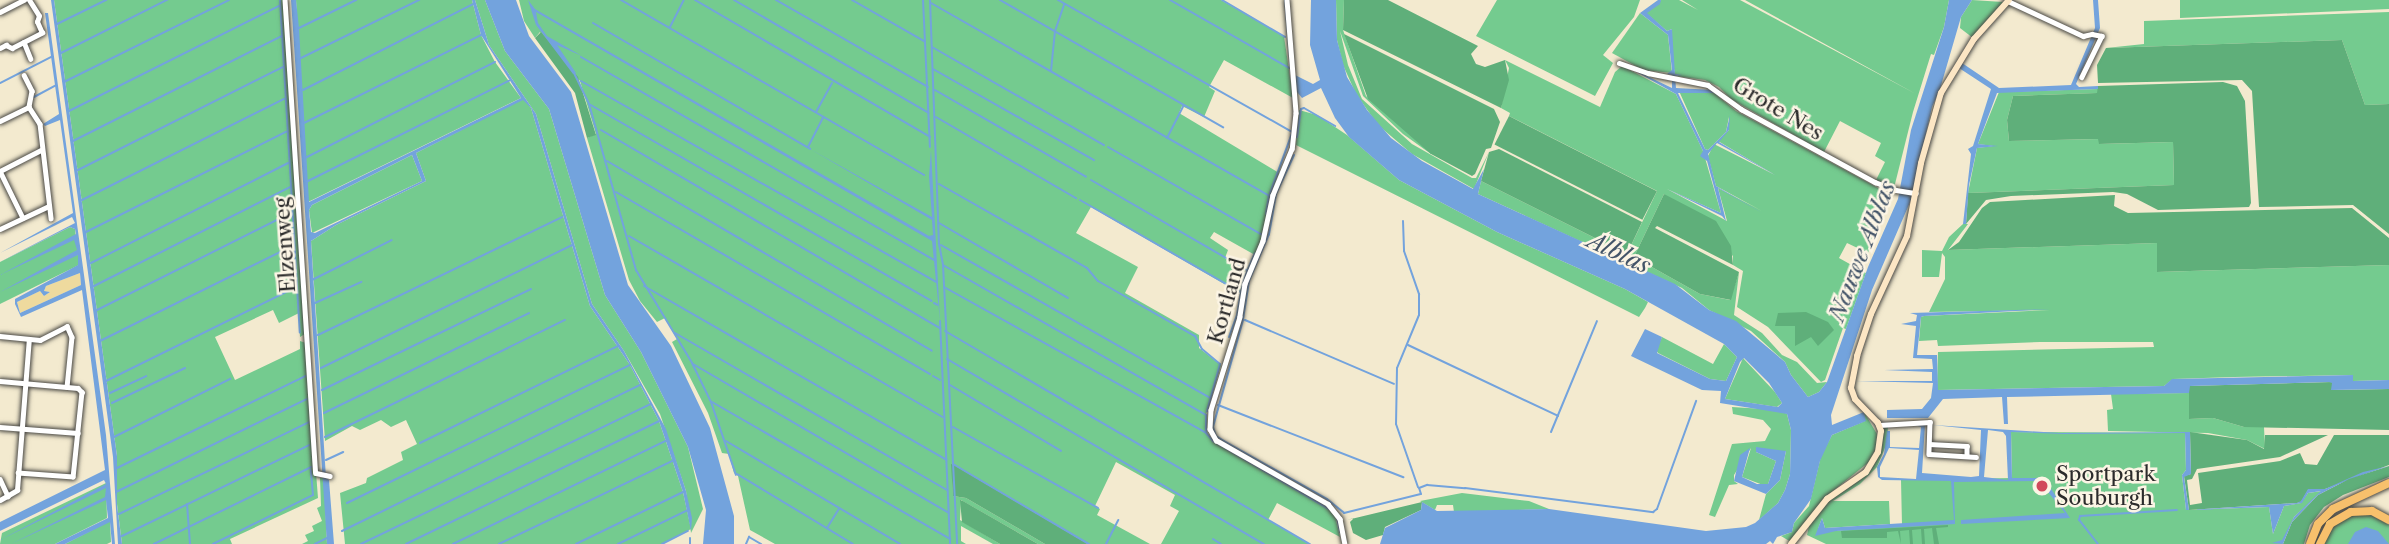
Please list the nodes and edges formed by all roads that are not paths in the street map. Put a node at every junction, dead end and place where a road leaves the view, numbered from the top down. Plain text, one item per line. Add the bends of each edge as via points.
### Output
1 (24, 0) edge
2 (285, 0) edge
3 (1287, 0) edge
4 (2009, 1) edge
5 (0, 12) edge
6 (24, 42) junction
7 (0, 48) edge
8 (31, 59) dead end
9 (1619, 63) dead end
10 (24, 75) dead end
11 (2082, 77) dead end
12 (29, 107) junction
13 (0, 121) edge
14 (41, 150) junction
15 (0, 171) edge
16 (1915, 193) junction
17 (49, 206) junction
18 (23, 218) junction
19 (51, 218) dead end
20 (0, 229) edge
21 (0, 336) edge
22 (29, 339) junction
23 (0, 381) edge
24 (25, 383) junction
25 (67, 387) junction
26 (1879, 425) junction
27 (0, 427) edge
28 (22, 429) junction
29 (78, 433) junction
30 (1929, 444) junction
31 (1967, 456) junction
32 (1976, 457) dead end
33 (18, 474) junction
34 (326, 476) dead end
35 (0, 479) edge
36 (2389, 483) edge
37 (8, 496) junction
38 (0, 500) edge
39 (2389, 520) edge
40 (1346, 544) edge
41 (1791, 544) edge
42 (2309, 544) edge
43 (2320, 544) edge

1 - 5 street
1 - 6 street via 39,16 42,33
2 - 34 street, Elzenweg via 316,473
3 - 40 street, Kortland via 1296,113 1292,149 1273,195 1264,241 1245,284 1210,429 1227,447 1328,504 1340,519
4 - 11 street via 2083,36 2102,36
4 - 16 street via 1974,39 1941,93
6 - 7 street
6 - 8 street
9 - 16 street, Grote Nes via 1714,89 1741,109 1875,182
10 - 12 street via 32,91
12 - 13 street
12 - 14 street via 40,124
14 - 15 street
14 - 17 street
15 - 18 street
16 - 26 street via 1907,236 1871,314 1851,379 1853,395
17 - 18 street
17 - 19 street
18 - 20 street
21 - 22 street
22 - 24 street
22 - 25 street via 40,340 67,326 72,337
23 - 24 street
24 - 25 street
24 - 28 street
25 - 29 street via 82,392
26 - 30 street via 1930,422
26 - 41 street via 1881,443 1866,472 1827,499
27 - 28 street
28 - 29 street
28 - 33 street
29 - 33 street via 74,477
30 - 31 street via 1967,446
30 - 31 street via 1929,454
31 - 32 street
33 - 37 street via 17,489
35 - 37 street
36 - 42 highway via 2333,509 2318,524
37 - 38 street
39 - 43 highway via 2372,511 2351,512 2330,524

